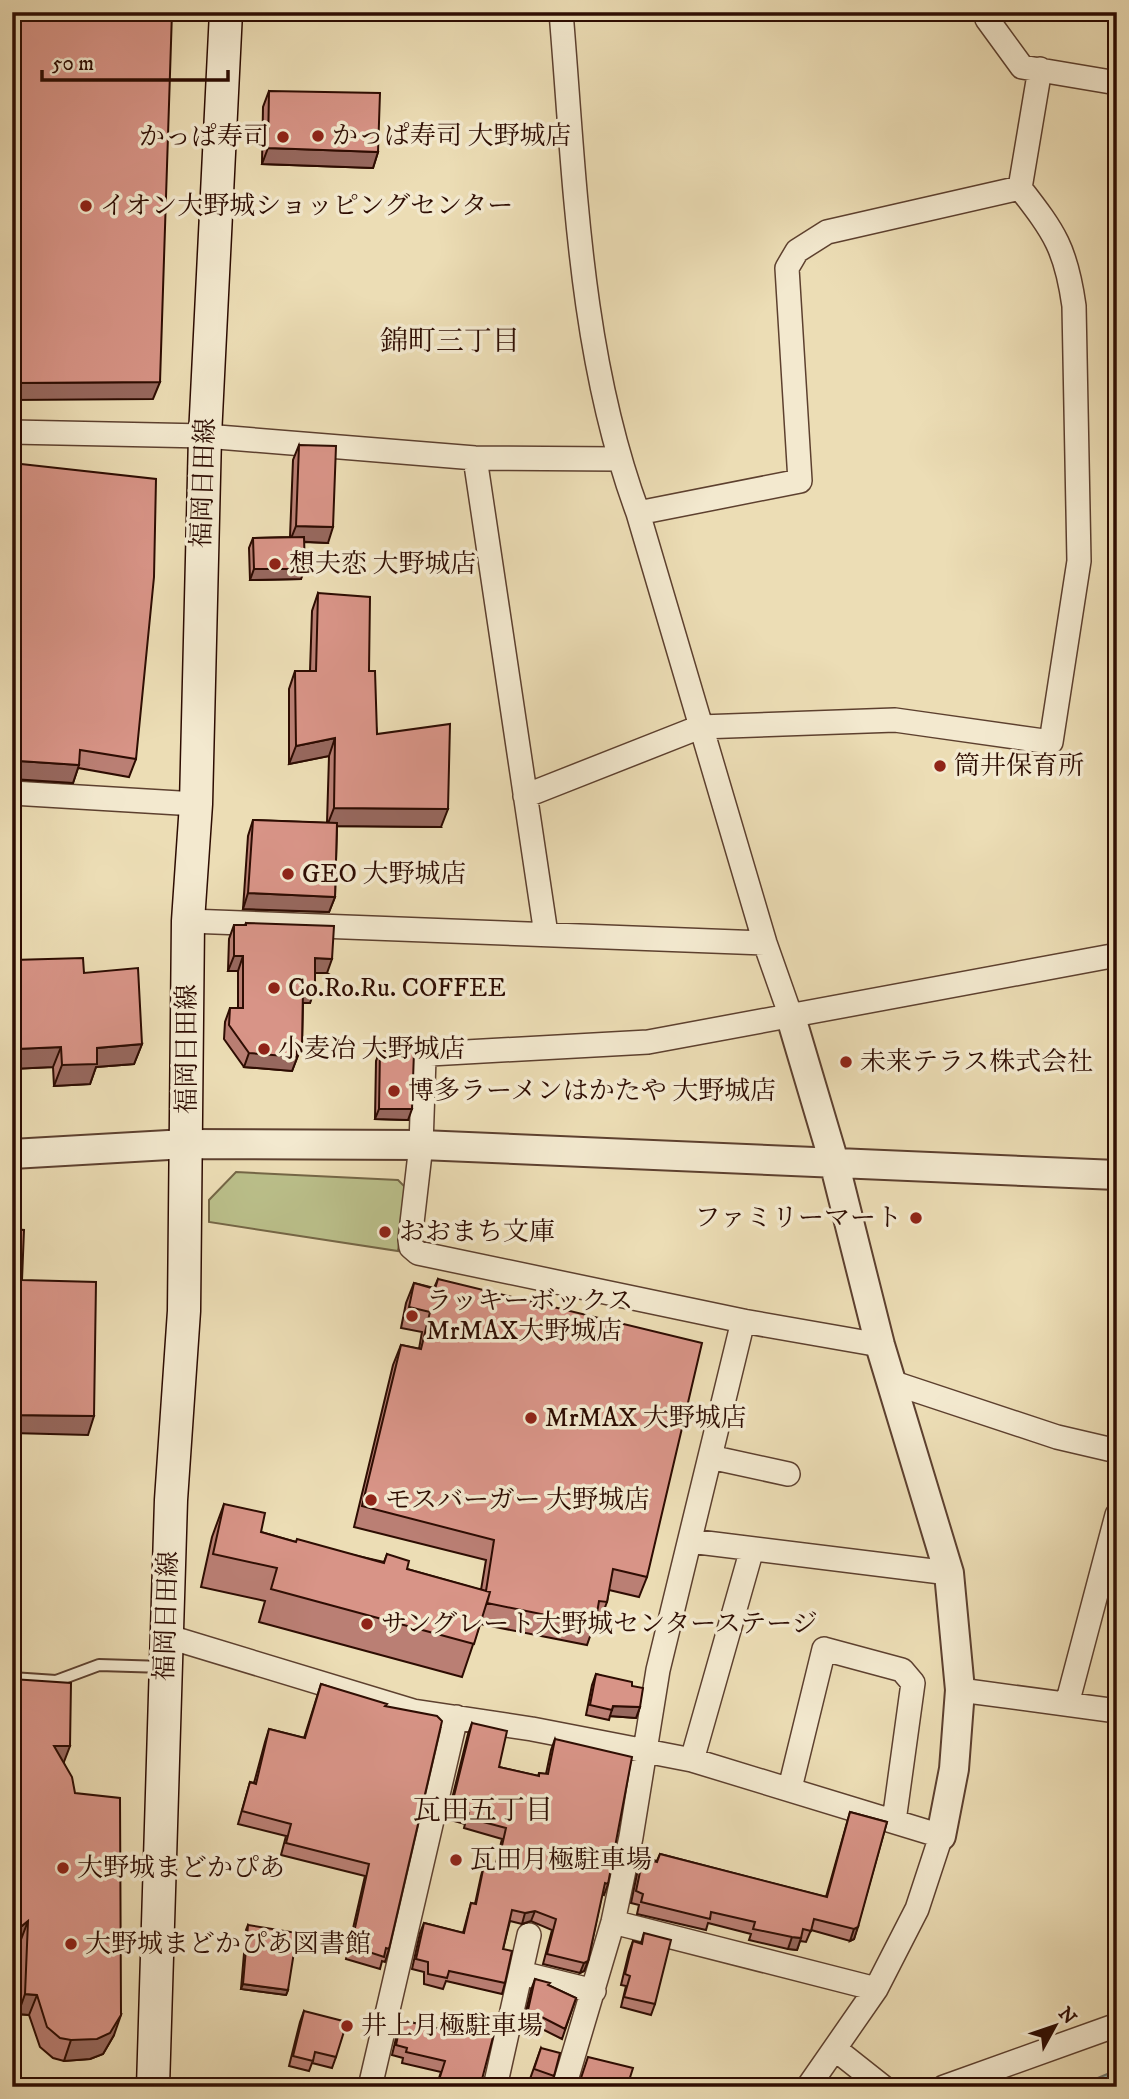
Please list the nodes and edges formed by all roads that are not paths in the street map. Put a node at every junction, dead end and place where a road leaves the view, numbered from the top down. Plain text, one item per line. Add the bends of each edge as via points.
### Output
1 (226, 12) edge
2 (561, 12) edge
3 (987, 12) edge
4 (1040, 69) junction
5 (1117, 83) edge
6 (1020, 188) junction
7 (12, 432) edge
8 (205, 436) junction
9 (475, 458) junction
10 (618, 459) junction
11 (638, 513) junction
12 (700, 727) junction
13 (12, 793) edge
14 (525, 796) junction
15 (196, 804) junction
16 (188, 921) junction
17 (546, 934) junction
18 (765, 943) junction
19 (1117, 955) edge
20 (790, 1014) junction
21 (186, 1144) junction
22 (421, 1145) junction
23 (12, 1154) edge
24 (834, 1162) junction
25 (1117, 1175) edge
26 (743, 1321) junction
27 (880, 1345) junction
28 (894, 1383) junction
29 (1117, 1451) edge
30 (710, 1457) junction
31 (788, 1474) dead end
32 (1117, 1515) edge
33 (690, 1541) junction
34 (752, 1549) junction
35 (949, 1573) junction
36 (166, 1636) junction
37 (165, 1667) junction
38 (12, 1678) edge
39 (960, 1690) junction
40 (1067, 1704) junction
41 (1117, 1711) edge
42 (456, 1717) junction
43 (646, 1749) junction
44 (692, 1760) junction
45 (790, 1788) junction
46 (894, 1821) junction
47 (941, 1836) junction
48 (613, 1922) junction
49 (529, 1935) dead end
50 (521, 1973) junction
51 (876, 1989) junction
52 (594, 1992) junction
53 (1117, 2025) edge
54 (835, 2049) junction
55 (153, 2087) edge
56 (370, 2087) edge
57 (495, 2087) edge
58 (564, 2087) edge
59 (808, 2087) edge
60 (883, 2087) edge
61 (944, 2087) edge

1 - 8 main road, 福岡日田線
2 - 10 street via 583,276
3 - 4 street via 987,19 1022,66
4 - 5 street
4 - 6 street
6 - 11 street via 827,232 797,251 787,268 800,481
6 - 12 street via 1055,234 1068,265 1074,306 1079,561 1051,742 895,720
7 - 8 street
8 - 9 street
8 - 15 main road, 福岡日田線
9 - 10 street
9 - 14 street
10 - 11 street
11 - 12 street
12 - 14 street
12 - 18 street
13 - 15 street
14 - 17 street
15 - 16 main road, 福岡日田線
16 - 17 street
16 - 21 main road, 福岡日田線
17 - 18 street
18 - 20 street
19 - 20 street
20 - 22 street via 648,1042 430,1054 422,1068
20 - 24 street
21 - 22 street
21 - 23 street
21 - 36 main road, 福岡日田線 via 184,1311
22 - 24 street
22 - 26 street via 410,1240 418,1253
24 - 25 street
24 - 27 street
26 - 27 street
26 - 30 street
27 - 28 street
28 - 29 street via 1057,1437
28 - 35 street
30 - 31 street
30 - 33 street
32 - 40 street
33 - 34 street
33 - 43 street via 658,1670
34 - 35 street
34 - 44 street
35 - 39 street
36 - 37 main road, 福岡日田線
36 - 42 street via 414,1710
37 - 38 lane via 99,1665 56,1681
37 - 55 main road, 福岡日田線
39 - 40 street
39 - 47 street via 954,1769
40 - 41 street
42 - 43 street
42 - 56 street
43 - 44 street
43 - 48 street
44 - 45 street
45 - 46 street
45 - 46 street via 824,1649 902,1671 913,1683
46 - 47 street
47 - 51 street via 917,1909
48 - 51 street
48 - 52 street
49 - 50 street
50 - 52 street
50 - 57 street
51 - 54 street
52 - 58 street
53 - 61 street
54 - 59 street
54 - 60 street

